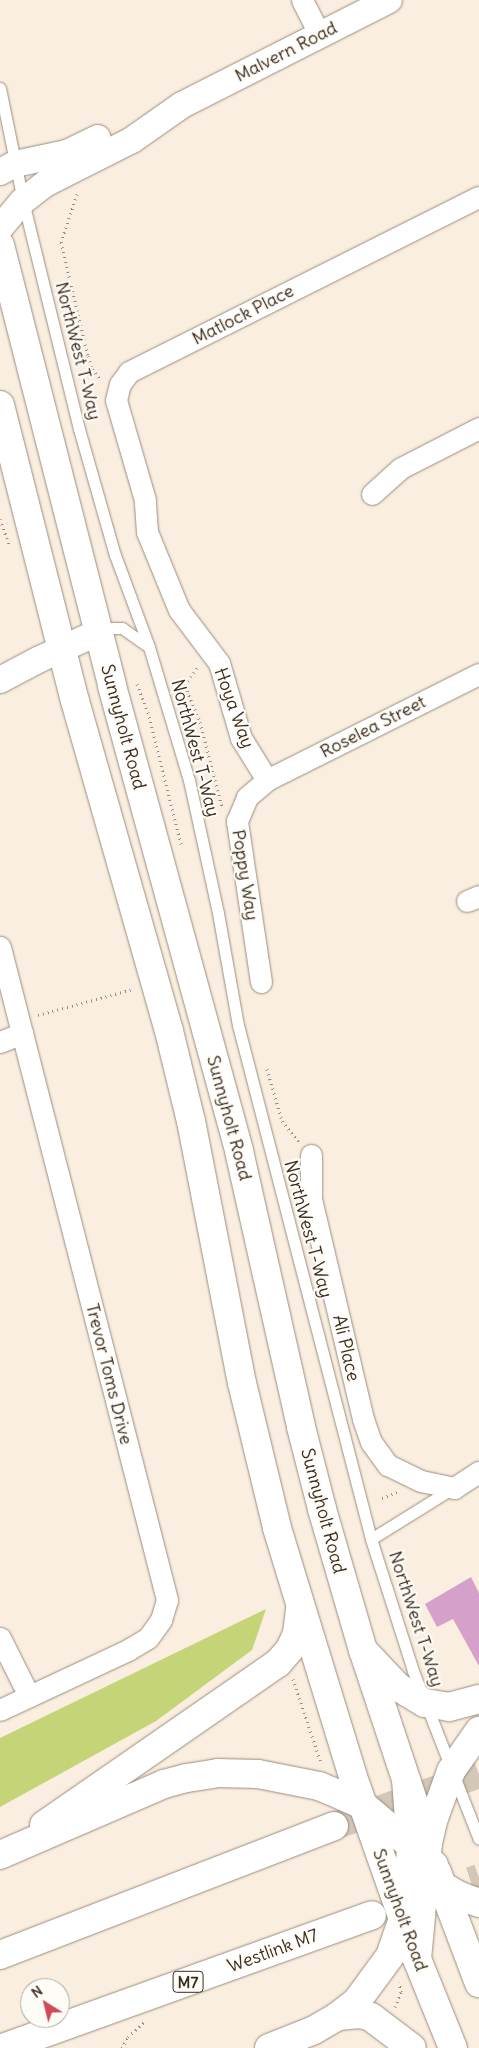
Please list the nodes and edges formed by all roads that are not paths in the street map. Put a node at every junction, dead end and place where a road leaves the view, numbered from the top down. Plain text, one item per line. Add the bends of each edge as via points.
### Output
1 (302, 0) edge
2 (389, 0) edge
3 (320, 35) junction
4 (0, 88) edge
5 (182, 104) junction
6 (7, 168) edge
7 (479, 197) edge
8 (23, 201) junction
9 (0, 228) edge
10 (0, 245) edge
11 (0, 405) edge
12 (479, 428) edge
13 (372, 494) dead end
14 (146, 500) joint
15 (98, 632) junction
16 (148, 647) junction
17 (62, 649) junction
18 (479, 674) edge
19 (0, 680) edge
20 (267, 780) junction
21 (0, 947) edge
22 (261, 982) dead end
23 (20, 1026) junction
24 (0, 1042) edge
25 (311, 1156) dead end
26 (479, 1472) edge
27 (454, 1488) junction
28 (371, 1539) junction
29 (300, 1608) junction
30 (0, 1638) edge
31 (363, 1650) junction
32 (30, 1696) junction
33 (479, 1699) edge
34 (425, 1703) junction
35 (0, 1710) edge
36 (479, 1731) edge
37 (451, 1771) junction
38 (362, 1805) junction
39 (334, 1826) tunnel mouth
40 (373, 1834) junction
41 (479, 1839) edge
42 (5, 1853) edge
43 (425, 1863) junction
44 (479, 1903) edge
45 (372, 1915) dead end
46 (402, 1921) junction
47 (0, 1955) edge
48 (417, 1959) junction
49 (479, 1983) edge
50 (338, 2016) junction
51 (4, 2048) edge
52 (269, 2048) edge
53 (412, 2048) edge
54 (453, 2048) edge

1 - 3 street
2 - 3 street, Malvern Road
3 - 5 street, Malvern Road
4 - 6 lane, NorthWest T-Way
5 - 6 street, Malvern Road via 127,123 67,153
5 - 8 street, Malvern Road via 132,140 45,184
6 - 8 lane, NorthWest T-Way
7 - 14 street, Matlock Place via 129,372 120,384 116,400
8 - 9 street, Malvern Road
8 - 16 lane, NorthWest T-Way via 84,447 115,554
10 - 15 main road, Sunnyholt Road
11 - 17 main road, Sunnyholt Road
12 - 13 street via 401,468
14 - 20 street, Hoya Way via 147,532 179,610 219,663 242,738
15 - 16 lane via 122,628
15 - 17 street
15 - 31 main road, Sunnyholt Road via 239,1151 301,1427
16 - 28 lane, NorthWest T-Way via 189,780 238,1025
17 - 19 street
17 - 29 main road, Sunnyholt Road via 182,1085 258,1452
18 - 20 street, Roselea Street
20 - 22 street, Poppy Way via 247,797 237,821
21 - 23 street, Trevor Toms Drive
23 - 24 street
23 - 32 street, Trevor Toms Drive via 167,1600 161,1620 148,1638
25 - 27 street, Ali Place via 311,1200 370,1442 381,1458 400,1471
26 - 27 street
27 - 28 lane
28 - 34 lane, NorthWest T-Way
29 - 38 main road, Sunnyholt Road
29 - 42 main road via 297,1634 278,1663 69,1805
30 - 32 street
31 - 34 main road via 398,1687
31 - 43 main road, Sunnyholt Road via 406,1780
32 - 35 street, Trevor Toms Drive
33 - 34 main road via 450,1707
34 - 37 lane, NorthWest T-Way
36 - 37 main road
37 - 41 lane, NorthWest T-Way
37 - 43 main road
38 - 40 main road, Sunnyholt Road
38 - 42 main road via 318,1786 258,1774 218,1773 164,1784
38 - 43 main road
39 - 47 main road
40 - 43 main road
40 - 46 main road, Sunnyholt Road
43 - 44 main road
43 - 46 main road
43 - 48 main road
43 - 49 main road
45 - 51 main road, Westlink M7 / M7
46 - 48 main road, Sunnyholt Road
46 - 50 main road via 390,1956 372,1983
48 - 54 main road, Sunnyholt Road
50 - 52 main road via 314,2030
50 - 53 main road via 360,2014 371,2017

